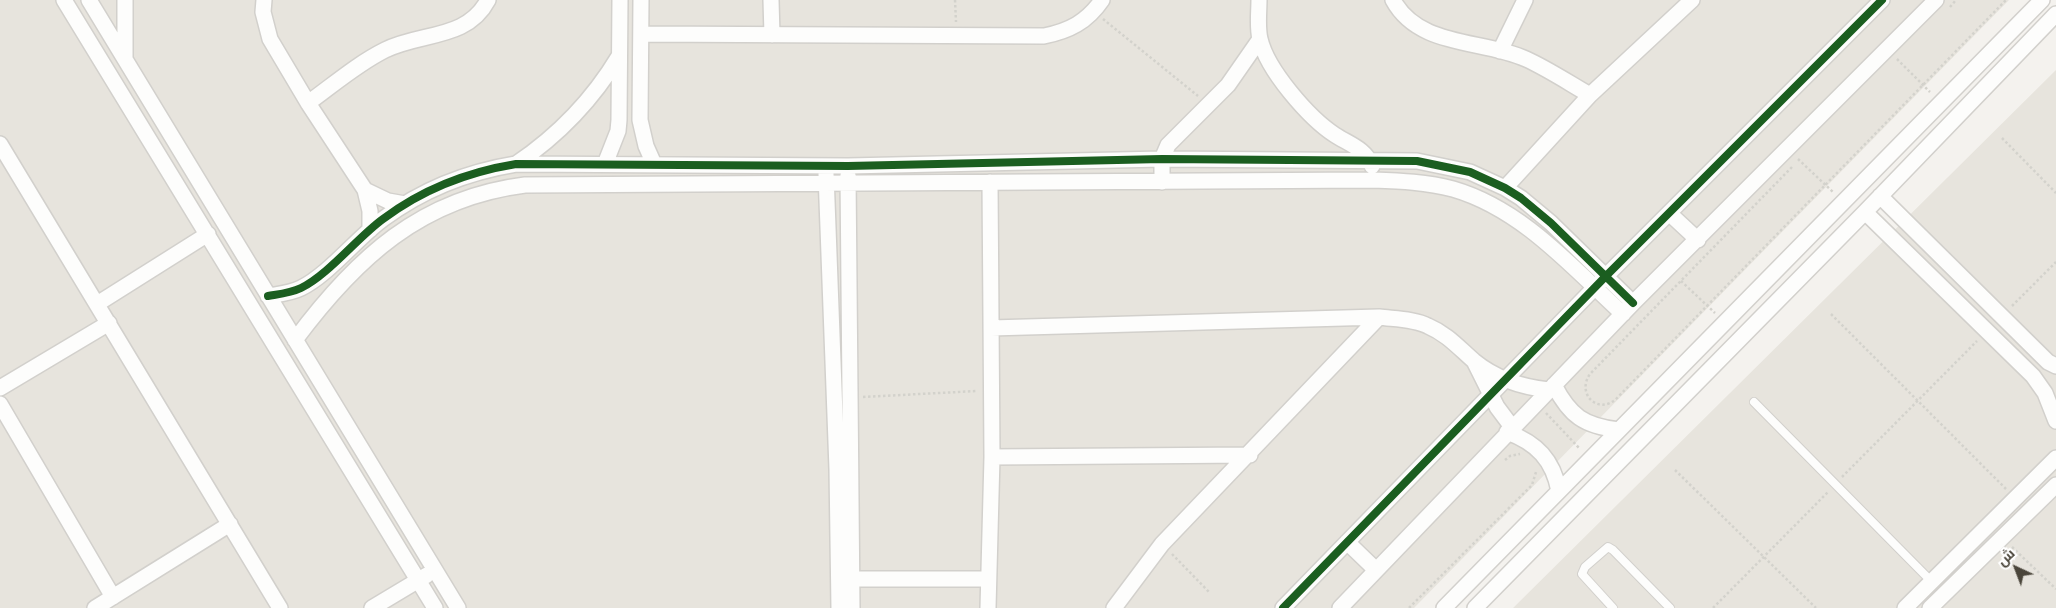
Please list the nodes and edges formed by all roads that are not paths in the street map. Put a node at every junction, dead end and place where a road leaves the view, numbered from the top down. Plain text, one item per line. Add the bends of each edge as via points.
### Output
1 (64, 0) edge
2 (89, 0) edge
3 (125, 0) edge
4 (264, 0) edge
5 (488, 0) edge
6 (620, 0) edge
7 (641, 0) edge
8 (771, 0) edge
9 (1259, 0) edge
10 (1393, 0) edge
11 (1525, 0) edge
12 (1692, 0) edge
13 (1882, 0) edge
14 (1936, 0) edge
15 (2042, 0) edge
16 (1098, 6) edge
17 (2056, 14) edge
18 (640, 34) junction
19 (772, 35) junction
20 (1260, 39) junction
21 (1500, 51) junction
22 (125, 61) junction
23 (619, 62) junction
24 (640, 69) junction
25 (1590, 96) junction
26 (308, 102) junction
27 (0, 144) edge
28 (1162, 159) junction
29 (1370, 160) junction
30 (516, 164) junction
31 (605, 164) junction
32 (654, 164) junction
33 (826, 166) junction
34 (848, 166) junction
35 (1373, 180) junction
36 (990, 182) junction
37 (1162, 182) junction
38 (827, 183) junction
39 (848, 183) junction
40 (1505, 188) junction
41 (365, 190) junction
42 (1880, 196) junction
43 (405, 204) junction
44 (1865, 212) junction
45 (1669, 213) junction
46 (370, 230) junction
47 (208, 234) junction
48 (1698, 240) junction
49 (243, 255) junction
50 (227, 264) junction
51 (1606, 276) junction
52 (1594, 288) junction
53 (268, 296) junction
54 (96, 304) junction
55 (1628, 308) junction
56 (1379, 317) junction
57 (108, 323) junction
58 (991, 328) junction
59 (295, 340) junction
60 (1473, 359) junction
61 (2052, 364) edge
62 (2033, 376) junction
63 (1506, 380) junction
64 (1552, 387) junction
65 (0, 388) edge
66 (1492, 395) junction
67 (1754, 402) dead end
68 (0, 404) edge
69 (2056, 420) edge
70 (1510, 430) junction
71 (1619, 430) junction
72 (1250, 455) junction
73 (992, 458) junction
74 (2056, 458) edge
75 (2056, 485) edge
76 (1559, 491) junction
77 (230, 524) junction
78 (1347, 542) junction
79 (435, 570) junction
80 (1376, 570) junction
81 (852, 579) junction
82 (988, 579) junction
83 (418, 580) junction
84 (1932, 582) junction
85 (113, 597) junction
86 (95, 608) edge
87 (280, 608) edge
88 (372, 608) edge
89 (435, 608) edge
90 (458, 608) edge
91 (838, 608) edge
92 (852, 608) edge
93 (988, 608) edge
94 (1114, 608) edge
95 (1283, 608) edge
96 (1340, 608) edge
97 (1444, 608) edge
98 (1475, 608) edge
99 (1613, 608) edge
100 (1670, 608) edge
101 (1905, 608) edge
102 (1930, 608) edge

1 - 47 street
2 - 22 street
3 - 22 street
4 - 26 street via 270,39
5 - 26 street via 478,16 460,28 411,40 383,52
6 - 23 street
7 - 18 street
8 - 19 street
9 - 20 street
10 - 21 street via 1401,15 1418,28
11 - 21 street
12 - 25 street
13 - 45 street
14 - 48 street
15 - 71 street
16 - 19 street via 1071,28 1044,36
17 - 42 street
18 - 19 street
18 - 24 street
20 - 28 street via 1210,106 1173,138
20 - 29 street via 1274,68 1297,101 1333,134
21 - 25 street via 1525,59
22 - 49 street
23 - 24 street
23 - 30 street via 557,134
23 - 31 street via 618,131
24 - 32 street via 642,134
25 - 40 street
26 - 41 street
27 - 54 street
28 - 29 street
28 - 34 street
28 - 37 street
29 - 35 street
29 - 40 street via 1435,163 1470,172
30 - 31 street
30 - 43 street via 453,180
31 - 32 street
32 - 33 street
33 - 34 street
33 - 38 street
34 - 39 street
35 - 37 street
35 - 52 street via 1433,185 1462,192 1490,204 1525,226
36 - 37 street
36 - 39 street
36 - 58 street
38 - 39 street
38 - 59 street via 525,185 469,196 412,222 377,248 336,288
38 - 91 street
39 - 81 street
40 - 51 street via 1537,210
41 - 43 street via 388,201
41 - 46 street
42 - 44 street
42 - 61 street
43 - 46 street
44 - 62 street
44 - 98 street
45 - 48 street
45 - 51 street
46 - 53 street via 311,282 292,291
47 - 50 street
47 - 54 street
48 - 55 street
49 - 50 street
49 - 53 street
50 - 83 street
51 - 52 street
51 - 55 street
52 - 55 street
52 - 63 street
53 - 59 street
54 - 57 street
55 - 64 street
56 - 58 street
56 - 60 street via 1426,324 1445,334
56 - 72 street
57 - 65 street
57 - 77 street
58 - 73 street
59 - 79 street
60 - 63 street
60 - 66 street
61 - 62 street
62 - 69 street via 2045,393
63 - 64 street
63 - 66 street
64 - 70 street
64 - 71 street via 1579,419 1598,428
66 - 70 street
66 - 78 street
67 - 84 lane
68 - 85 street
70 - 76 street via 1532,444 1550,463 1556,472
70 - 80 street
71 - 76 street
72 - 73 street
72 - 94 street via 1162,544
73 - 82 street
74 - 84 street
75 - 102 street
76 - 97 street
77 - 85 street
77 - 87 street
78 - 80 street
78 - 95 street
79 - 83 street
79 - 90 street
80 - 96 street
81 - 82 street
81 - 92 street
82 - 93 street
83 - 88 street
83 - 89 street
84 - 101 street
85 - 86 street
99 - 100 lane via 1582,574 1585,567 1608,547

